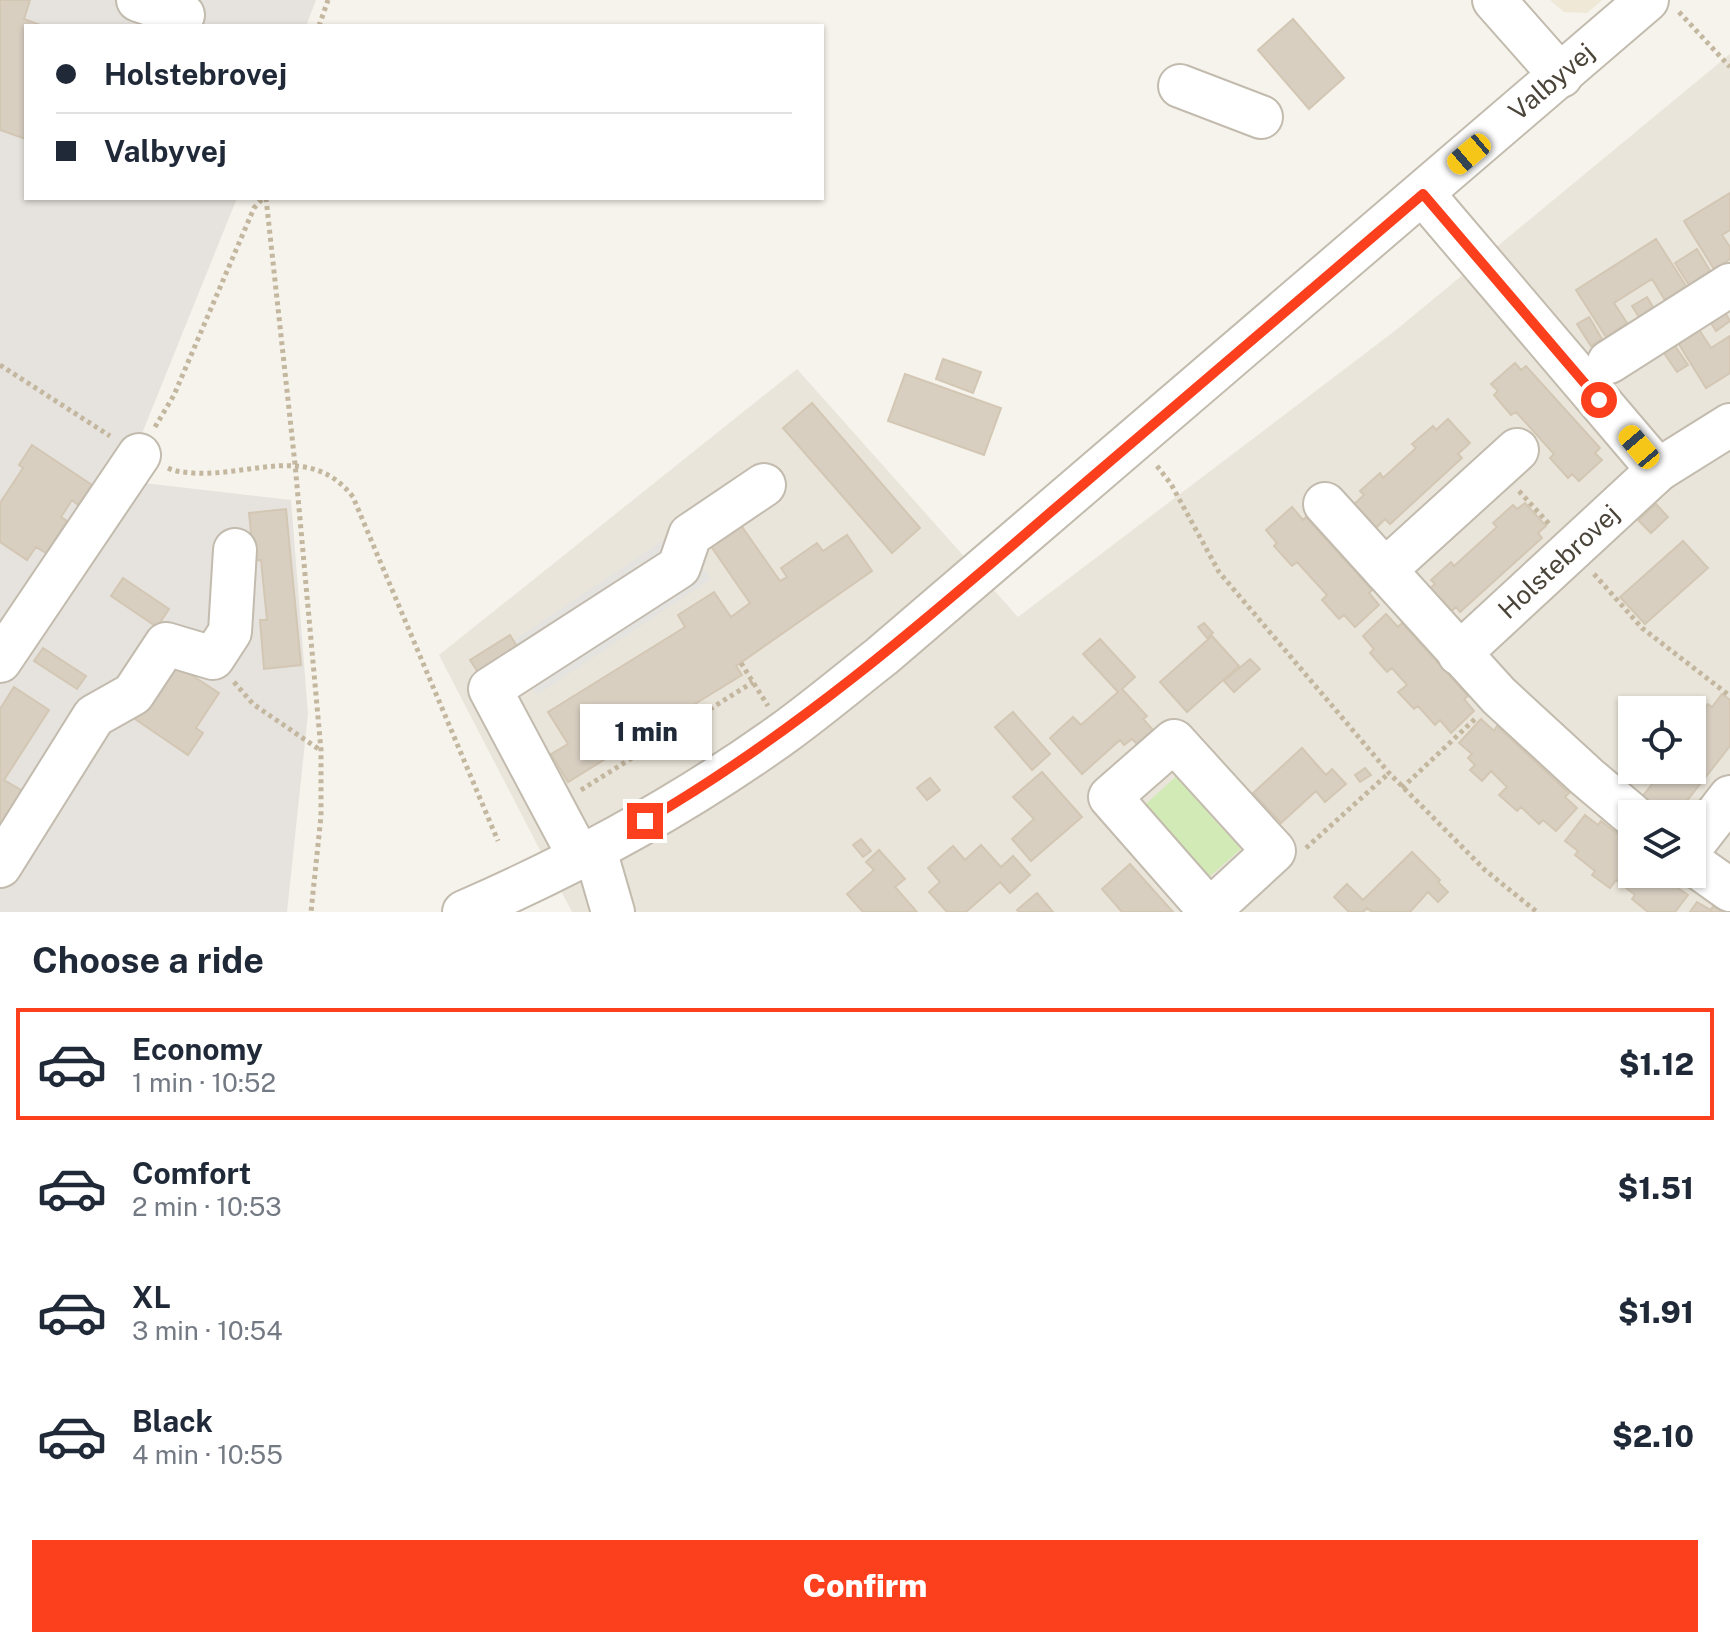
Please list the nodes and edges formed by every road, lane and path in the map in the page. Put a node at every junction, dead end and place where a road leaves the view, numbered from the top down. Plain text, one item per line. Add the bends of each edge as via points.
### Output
1 (138, 0) edge
2 (328, 0) edge
3 (1494, 0) edge
4 (1663, 6) edge
5 (183, 15) dead end
6 (320, 24) edge
7 (1730, 67) edge
8 (1561, 76) junction
9 (1180, 86) dead end
10 (1261, 117) dead end
11 (1423, 194) junction
12 (262, 200) edge
13 (264, 200) edge
14 (1730, 285) edge
15 (1609, 362) dead end
16 (0, 365) edge
17 (1730, 425) edge
18 (1136, 440) junction
19 (139, 455) junction
20 (1507, 458) joint
21 (295, 464) junction
22 (1658, 470) junction
23 (764, 485) dead end
24 (1325, 504) dead end
25 (235, 550) dead end
26 (1572, 550) junction
27 (1385, 570) junction
28 (1459, 654) junction
29 (213, 658) junction
30 (0, 661) edge
31 (741, 663) dead end
32 (753, 682) junction
33 (1499, 696) junction
34 (1730, 696) edge
35 (766, 702) dead end
36 (321, 750) junction
37 (1389, 773) junction
38 (1402, 788) junction
39 (1730, 797) edge
40 (1618, 803) edge
41 (553, 807) junction
42 (1706, 828) edge
43 (498, 841) dead end
44 (1274, 851) junction
45 (588, 854) junction
46 (0, 866) edge
47 (1706, 873) edge
48 (1730, 890) edge
49 (1211, 911) edge
50 (311, 912) edge
51 (464, 912) edge
52 (613, 912) edge
53 (1537, 912) edge

1 - 5 street
2 - 6 path
3 - 8 street
4 - 7 path
4 - 8 street, Valbyvej
8 - 11 street, Valbyvej
9 - 10 street
11 - 18 street, Valbyvej
11 - 22 street
12 - 19 path via 254,208 174,395
13 - 21 path
14 - 15 street
16 - 19 path
17 - 22 street, Holstebrovej
18 - 37 path via 1171,484 1219,572
18 - 45 street, Valbyvej via 785,732
19 - 21 path via 174,471 206,474
19 - 30 street
20 - 26 path
20 - 27 street
21 - 36 path
21 - 43 path via 327,473 353,497
22 - 26 street, Holstebrovej
23 - 41 street via 690,535 679,567 490,689
24 - 27 street
25 - 29 street via 230,632
26 - 28 street, Holstebrovej
26 - 34 path via 1642,628
27 - 28 street
28 - 33 street
29 - 36 path via 253,704
29 - 46 street via 166,644 133,694 94,716
31 - 32 path
32 - 35 path
32 - 41 path
33 - 38 path
33 - 40 street
36 - 50 path via 321,816
37 - 38 path
37 - 44 path via 1296,858
38 - 53 path via 1485,870
39 - 42 street
41 - 45 street
44 - 49 street
44 - 49 street via 1174,741 1110,797
45 - 51 street, Valbyvej
45 - 52 street
47 - 48 street

